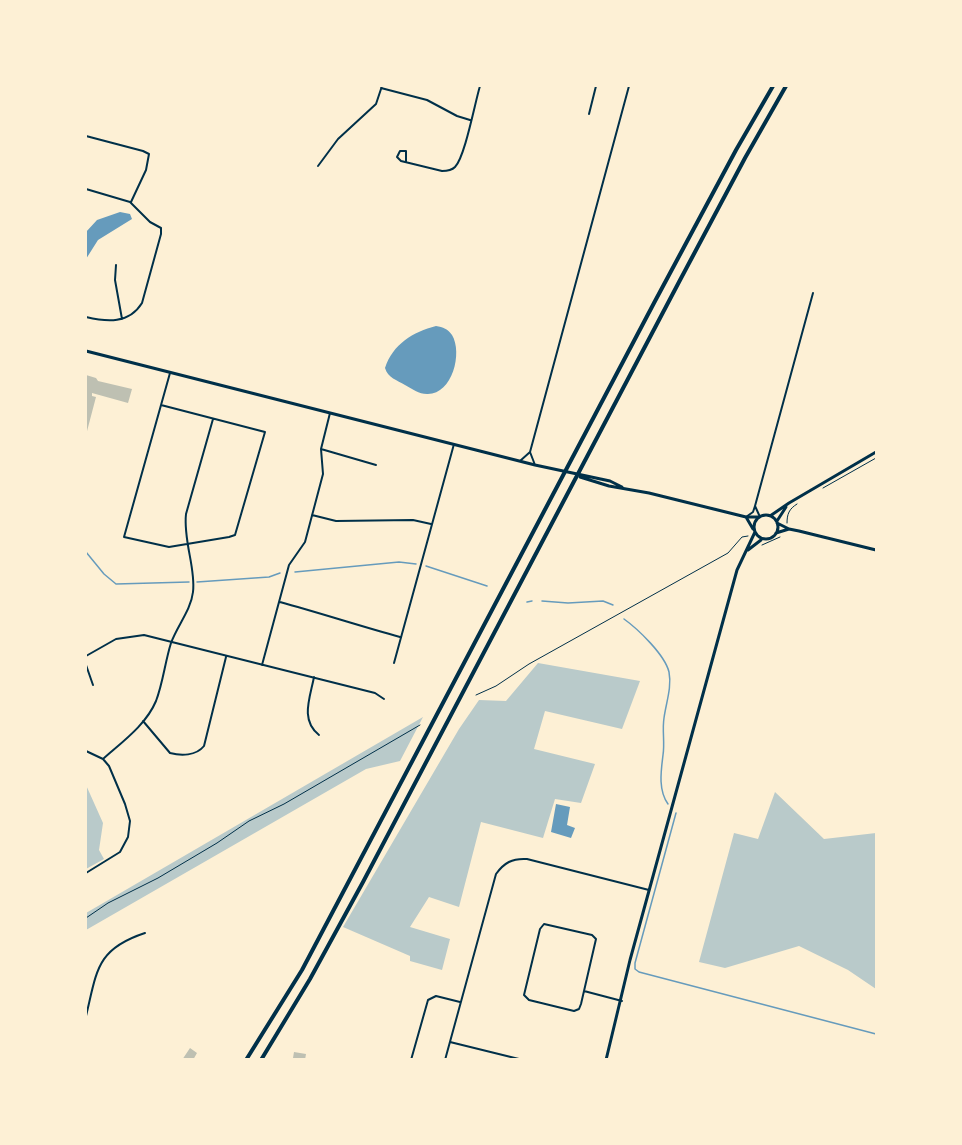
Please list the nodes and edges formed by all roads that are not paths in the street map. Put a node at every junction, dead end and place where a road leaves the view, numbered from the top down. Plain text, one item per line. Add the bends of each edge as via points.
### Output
1 (480, 86) edge
2 (596, 86) edge
3 (629, 86) edge
4 (773, 86) edge
5 (786, 86) edge
6 (381, 87) edge
7 (589, 114) dead end
8 (471, 120) junction
9 (86, 136) edge
10 (406, 162) dead end
11 (318, 166) dead end
12 (86, 189) edge
13 (130, 202) junction
14 (116, 266) dead end
15 (813, 293) dead end
16 (86, 317) edge
17 (122, 320) junction
18 (86, 351) edge
19 (170, 372) junction
20 (161, 405) junction
21 (330, 413) junction
22 (213, 419) junction
23 (454, 444) junction
24 (321, 449) junction
25 (530, 452) junction
26 (876, 452) edge
27 (520, 461) junction
28 (376, 465) dead end
29 (535, 465) junction
30 (566, 472) junction
31 (577, 475) junction
32 (789, 502) junction
33 (755, 506) junction
34 (312, 515) junction
35 (770, 516) junction
36 (760, 517) junction
37 (746, 518) junction
38 (776, 522) junction
39 (432, 524) junction
40 (789, 529) junction
41 (754, 531) junction
42 (776, 533) junction
43 (762, 539) junction
44 (187, 545) junction
45 (876, 550) edge
46 (746, 552) junction
47 (279, 602) junction
48 (401, 637) junction
49 (172, 642) junction
50 (226, 656) junction
51 (86, 657) edge
52 (393, 663) dead end
53 (86, 664) edge
54 (262, 664) junction
55 (314, 677) junction
56 (93, 684) dead end
57 (384, 699) dead end
58 (143, 721) junction
59 (319, 735) dead end
60 (86, 751) edge
61 (103, 759) junction
62 (86, 873) edge
63 (650, 890) junction
64 (145, 933) dead end
65 (585, 991) junction
66 (621, 1001) junction
67 (461, 1002) junction
68 (86, 1016) edge
69 (450, 1042) junction
70 (246, 1059) edge
71 (261, 1059) edge
72 (411, 1059) edge
73 (446, 1059) edge
74 (523, 1059) edge
75 (606, 1059) edge

1 - 8 street
2 - 7 street
3 - 25 street
4 - 30 main road
5 - 31 main road
6 - 8 street via 427,100
6 - 11 street via 376,104 338,140
8 - 10 street via 456,166 442,171
9 - 13 street via 149,154 146,170
12 - 13 street
13 - 17 street via 161,228 161,234 142,303
14 - 17 street
15 - 33 street
16 - 17 street
18 - 19 street
19 - 20 street
19 - 21 street
20 - 22 street
20 - 44 street via 124,537 169,547
21 - 23 street
21 - 24 street
22 - 44 street via 186,514
22 - 44 street via 265,432 235,535
23 - 27 street
23 - 39 street
24 - 28 street
24 - 34 street via 323,474
25 - 27 street
25 - 29 street
26 - 32 street
27 - 29 street
29 - 30 street
30 - 31 street
30 - 70 main road via 303,970
31 - 37 street
31 - 71 main road via 316,968
32 - 35 street
32 - 38 street
33 - 36 street
33 - 37 street
34 - 39 street via 336,520
34 - 47 street via 305,542 289,564
35 - 36 street
35 - 38 street
36 - 37 street
36 - 41 street via 755,521
37 - 41 street
38 - 40 street
38 - 42 street
39 - 48 street
40 - 42 street
40 - 45 street
41 - 43 street
41 - 46 street
42 - 43 street
43 - 46 street
44 - 49 street via 193,592
46 - 63 street via 737,570
47 - 48 street
47 - 54 street
48 - 52 street
49 - 50 street
49 - 51 street via 132,635 116,639
49 - 58 street via 156,701
50 - 54 street
50 - 58 street via 200,751 170,753
53 - 56 street
54 - 55 street
55 - 57 street via 375,693
55 - 59 street via 308,722
58 - 61 street
60 - 61 street
61 - 62 street via 129,814 129,829 120,852
63 - 66 street
63 - 67 street via 527,859 506,863 496,874
64 - 68 street via 110,950 103,959
65 - 65 street via 579,1009 574,1011 529,1000 524,995 544,924 596,939
65 - 66 street
66 - 75 street
67 - 69 street
67 - 72 street via 436,996 428,1000
69 - 73 street
69 - 74 street

